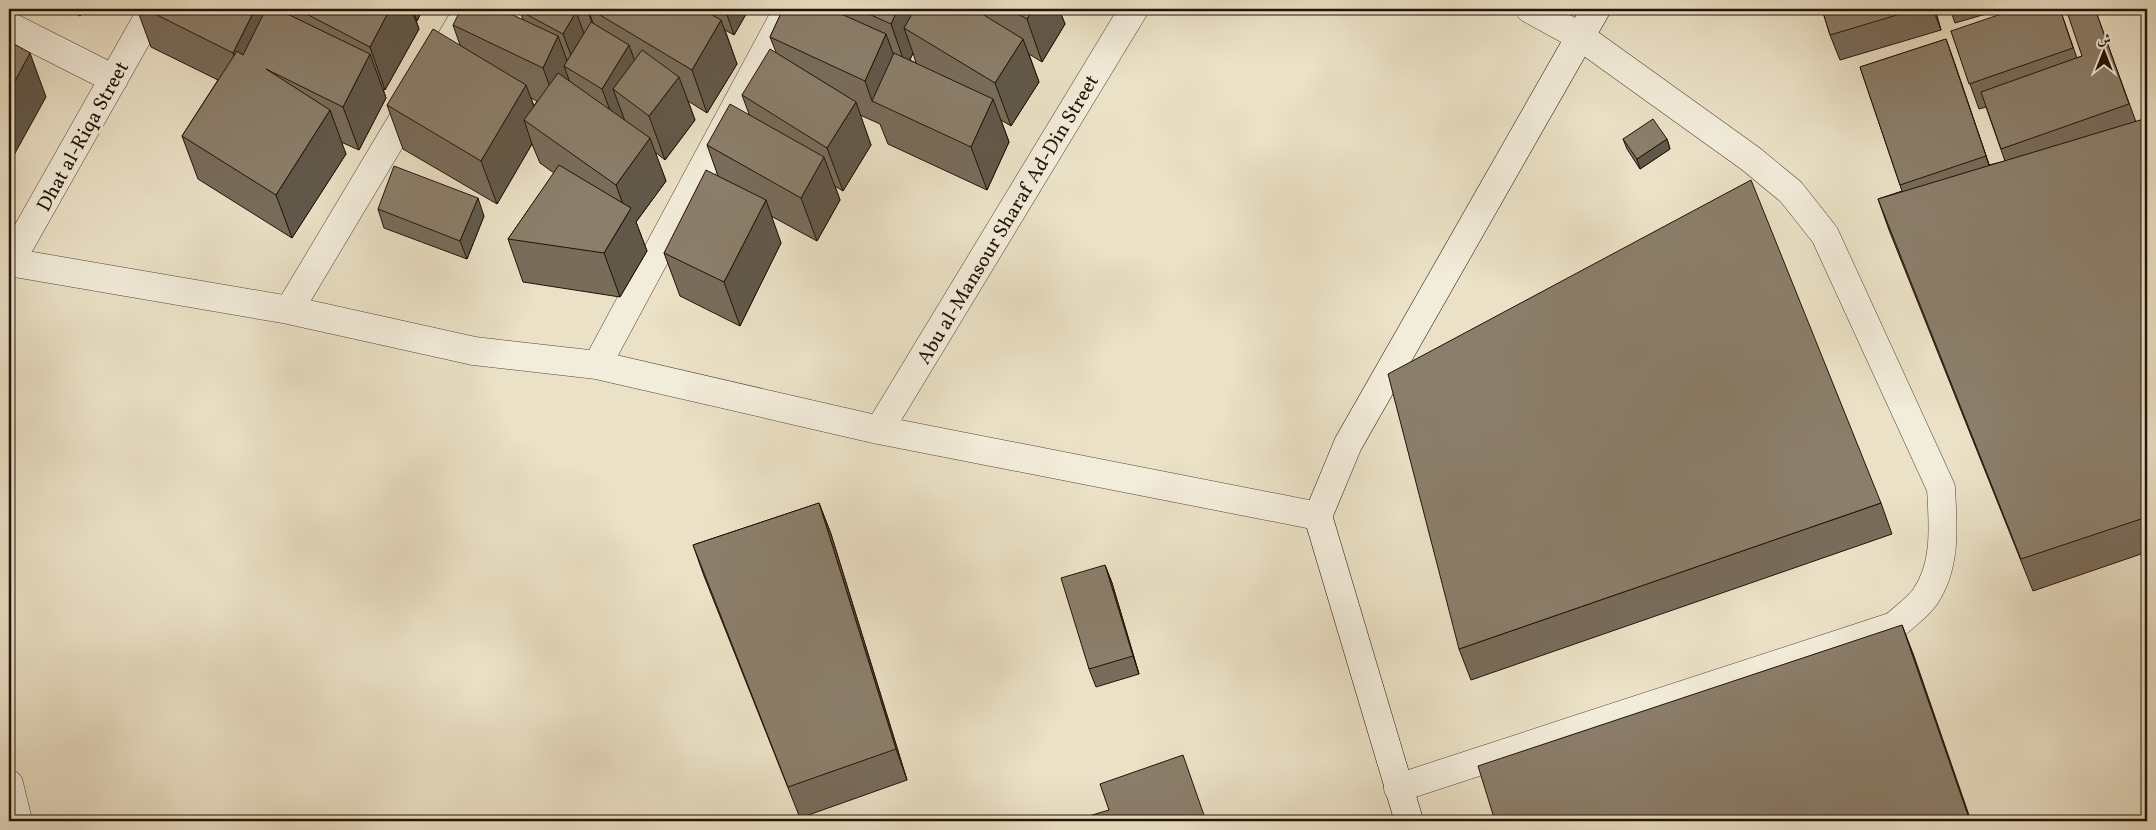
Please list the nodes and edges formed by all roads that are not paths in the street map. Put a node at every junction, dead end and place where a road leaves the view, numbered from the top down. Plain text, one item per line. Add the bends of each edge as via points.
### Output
1 (153, 9) edge
2 (468, 9) edge
3 (788, 9) edge
4 (1134, 9) edge
5 (1530, 9) edge
6 (1596, 9) edge
7 (9, 26) edge
8 (1581, 37) junction
9 (114, 80) junction
10 (9, 262) edge
11 (289, 310) junction
12 (597, 365) junction
13 (879, 430) junction
14 (1318, 516) junction
15 (9, 784) edge
16 (1398, 788) junction
17 (18, 821) edge
18 (1409, 821) edge

1 - 9 street, Dhat al-Riqa Street
2 - 11 street
3 - 12 street
4 - 13 street, Abu al-Mansour Sharaf Ad-Din Street
5 - 8 street
6 - 8 street
7 - 9 street
8 - 14 street via 1348,444
8 - 16 street via 1752,159 1790,192 1825,235 1941,488 1943,529 1938,570 1924,598 1894,626
9 - 10 street, Dhat al-Riqa Street
10 - 11 street
11 - 12 street via 474,351
12 - 13 street
13 - 14 street
14 - 16 street
15 - 17 street
16 - 18 street

